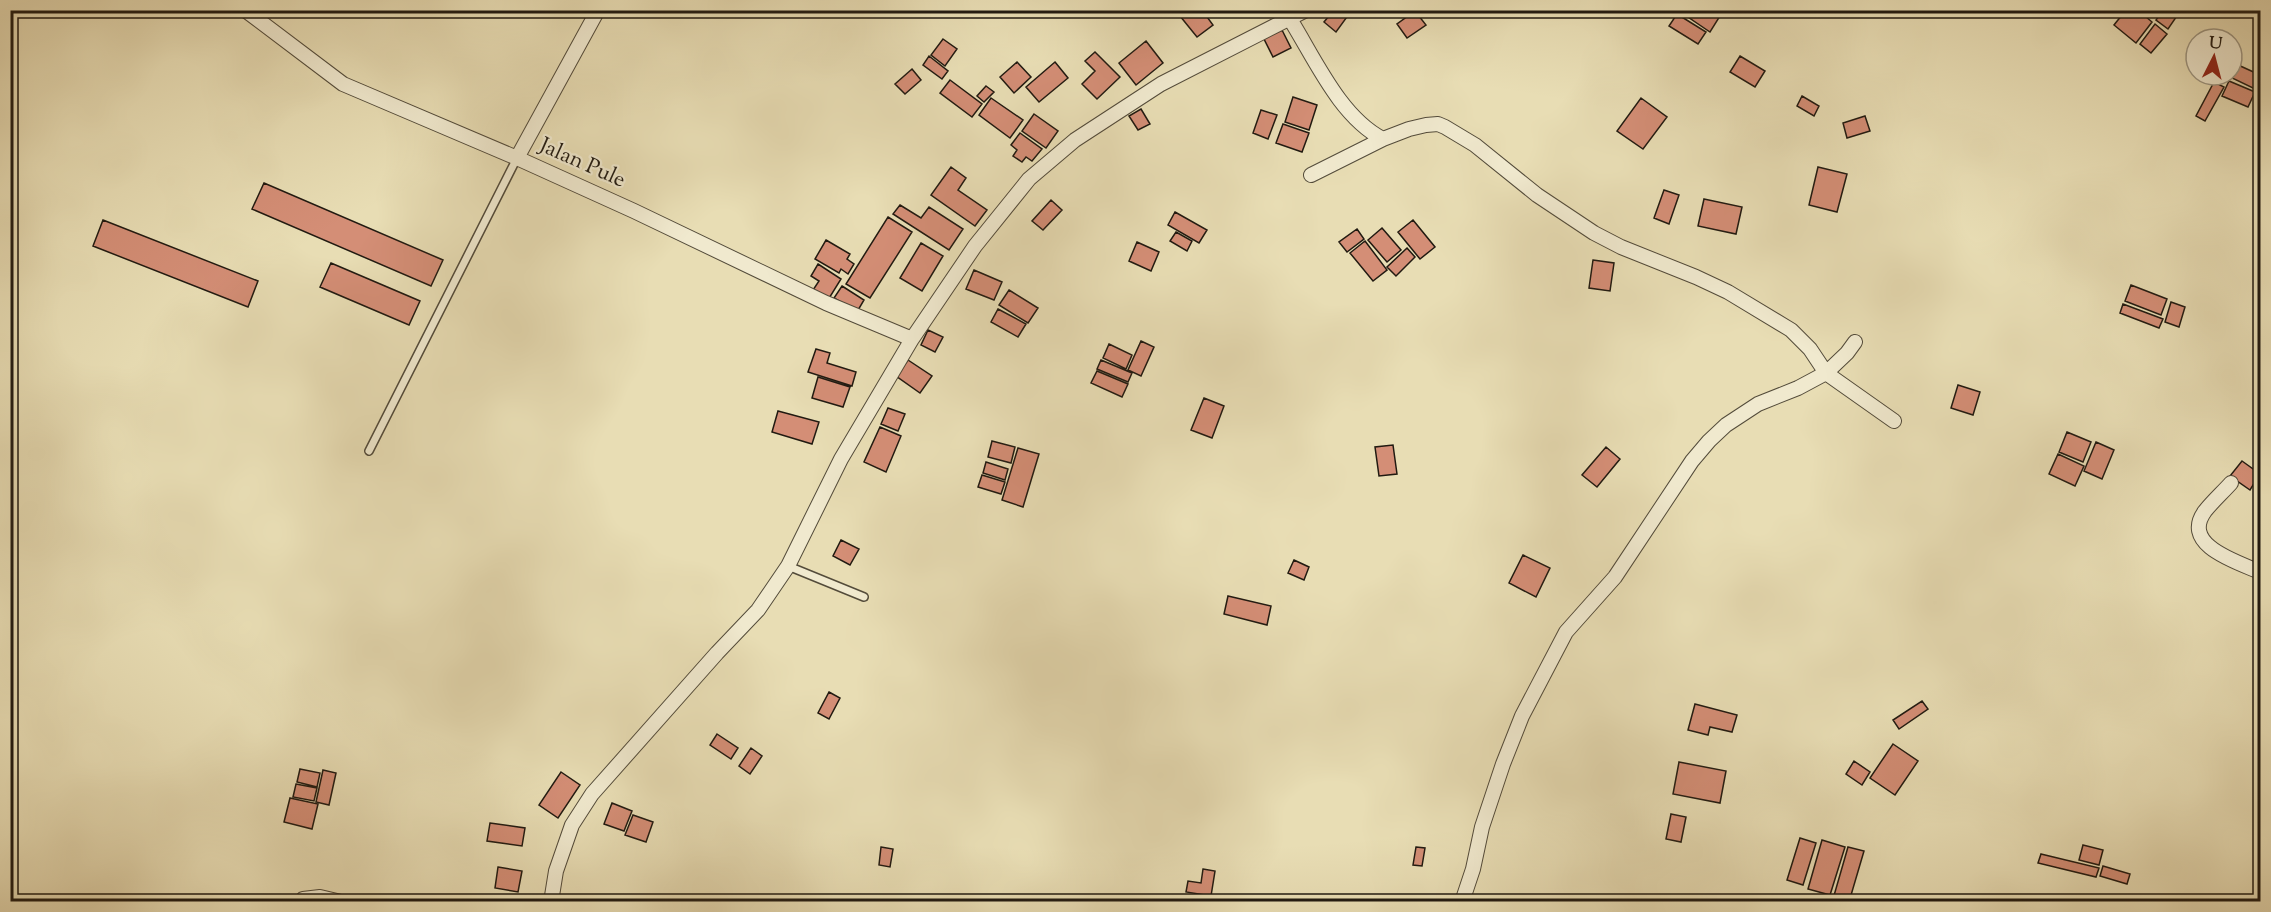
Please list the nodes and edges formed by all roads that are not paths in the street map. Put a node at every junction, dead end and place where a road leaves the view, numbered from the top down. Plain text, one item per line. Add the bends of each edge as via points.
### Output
1 (245, 10) edge
2 (598, 10) edge
3 (1306, 10) edge
4 (1290, 19) junction
5 (1383, 139) junction
6 (517, 158) junction
7 (1311, 175) dead end
8 (912, 339) junction
9 (1855, 342) dead end
10 (1826, 373) junction
11 (1894, 421) dead end
12 (369, 451) dead end
13 (2231, 483) dead end
14 (788, 566) junction
15 (2260, 572) edge
16 (864, 597) dead end
17 (301, 902) edge
18 (341, 902) edge
19 (551, 902) edge
20 (1462, 902) edge

1 - 6 street, Jalan Pule via 343,84
2 - 6 street
3 - 4 street
4 - 5 street via 1343,104 1357,121
4 - 8 street via 1161,84 1075,140 1029,179 975,246
5 - 7 street
5 - 10 street via 1425,125 1445,127 1594,233 1728,292 1791,330
6 - 8 street, Jalan Pule via 826,303
6 - 12 lane
8 - 14 street via 841,459
9 - 10 street
10 - 11 street
10 - 20 street via 1758,404 1709,441 1615,577 1566,632 1522,716 1507,754
13 - 15 street via 2204,512 2199,527 2201,539 2212,549
14 - 16 lane
14 - 19 street via 758,610 592,794 572,825 556,871
17 - 18 street via 320,897

